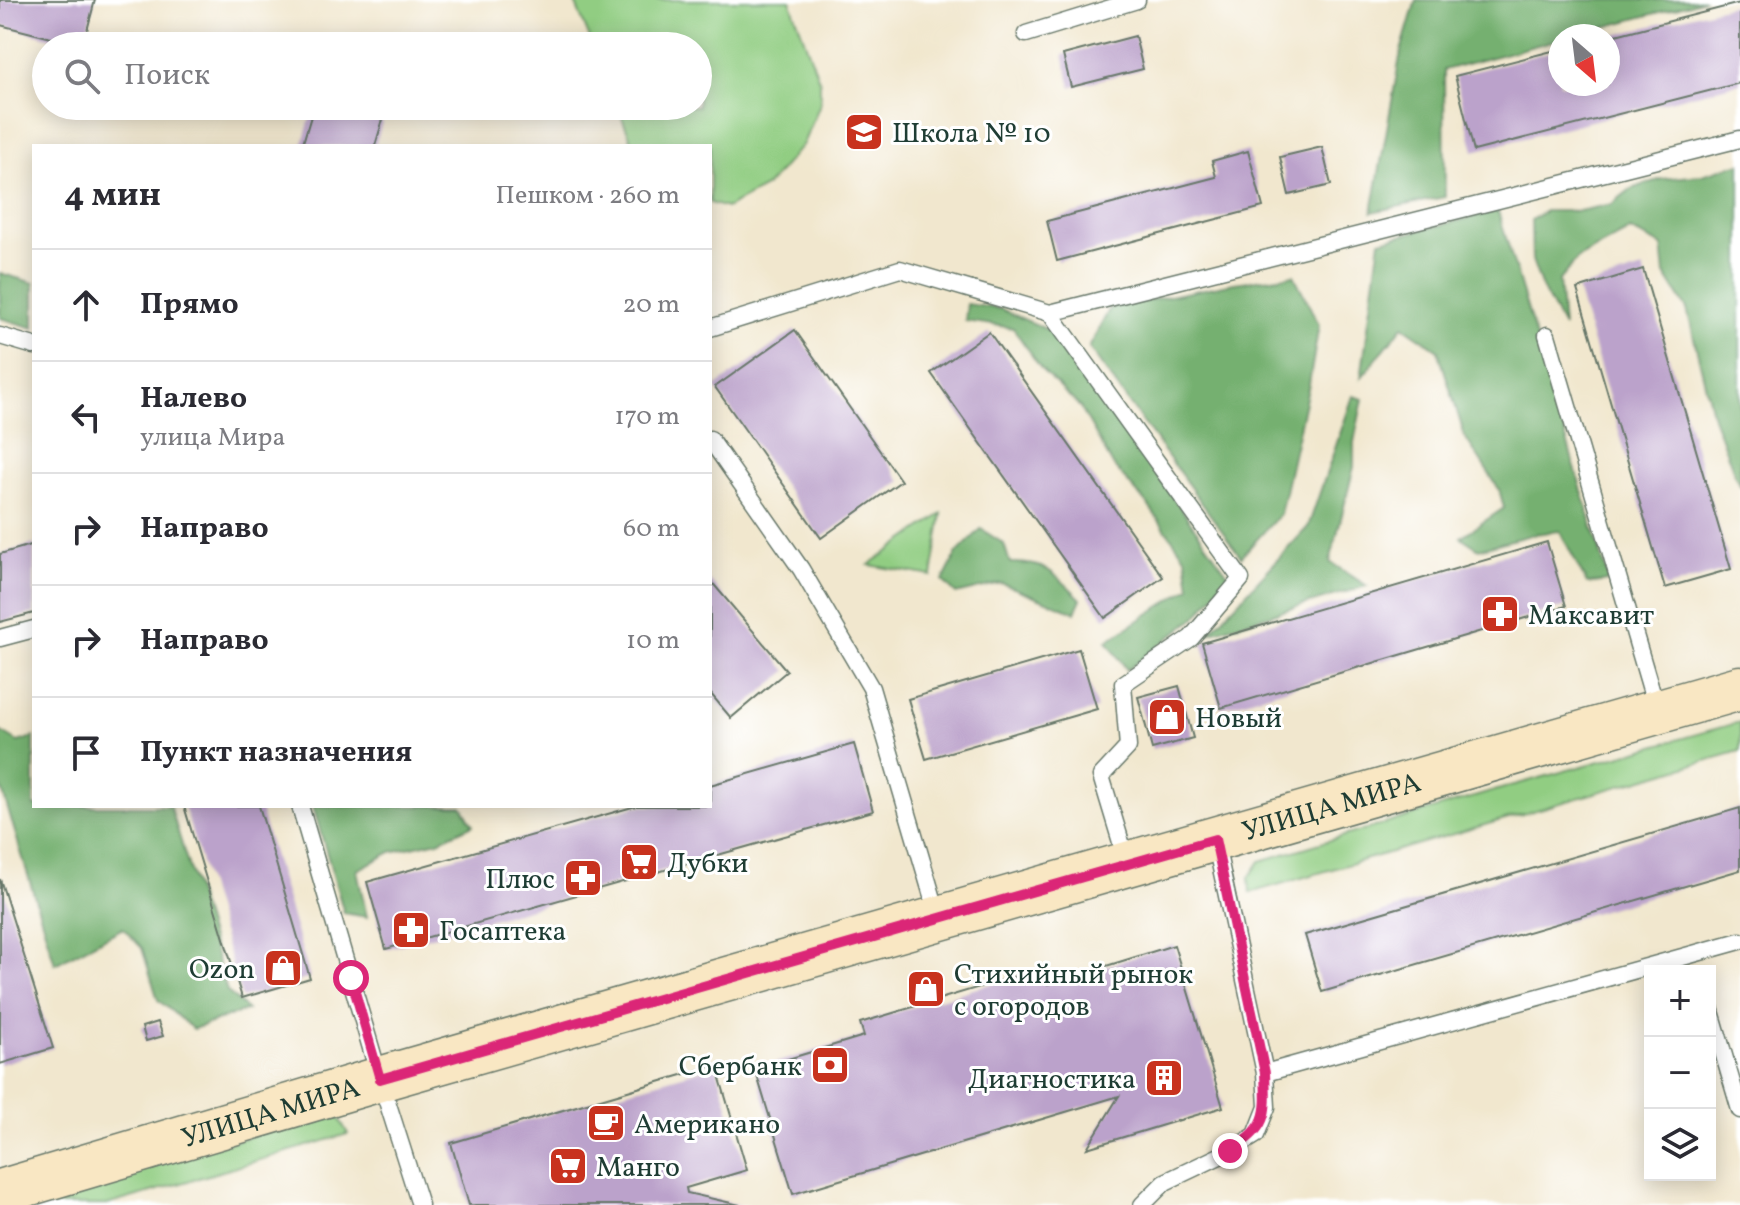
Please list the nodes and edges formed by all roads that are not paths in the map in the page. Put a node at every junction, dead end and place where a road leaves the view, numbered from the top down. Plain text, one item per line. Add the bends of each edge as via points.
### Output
1 (1137, 0) edge
2 (1026, 34) dead end
3 (1740, 139) edge
4 (1050, 313) junction
5 (712, 327) edge
6 (1547, 335) dead end
7 (0, 336) edge
8 (32, 345) edge
9 (712, 442) edge
10 (32, 630) edge
11 (0, 638) edge
12 (1740, 688) edge
13 (1658, 712) junction
14 (301, 808) edge
15 (1215, 839) junction
16 (1128, 864) junction
17 (939, 920) junction
18 (1740, 941) edge
19 (1694, 953) junction
20 (1697, 965) edge
21 (1716, 1028) edge
22 (1265, 1073) junction
23 (380, 1079) junction
24 (1740, 1110) edge
25 (1, 1187) edge
26 (420, 1205) edge
27 (1142, 1205) edge

1 - 2 lane
3 - 4 lane
4 - 5 lane via 900,269
4 - 16 lane via 1241,579 1191,638 1123,684 1128,747 1101,776
6 - 13 lane
7 - 8 lane
9 - 17 lane via 801,569 871,688
10 - 11 lane
12 - 13 street, УЛИЦА МИРА
13 - 15 street, УЛИЦА МИРА
14 - 23 lane
15 - 16 street, УЛИЦА МИРА
15 - 22 lane
16 - 17 street, УЛИЦА МИРА
17 - 23 street, УЛИЦА МИРА
18 - 19 lane
19 - 20 lane
19 - 22 lane
21 - 24 lane
22 - 27 lane via 1267,1107 1256,1135 1165,1182
23 - 25 street, УЛИЦА МИРА
23 - 26 lane

